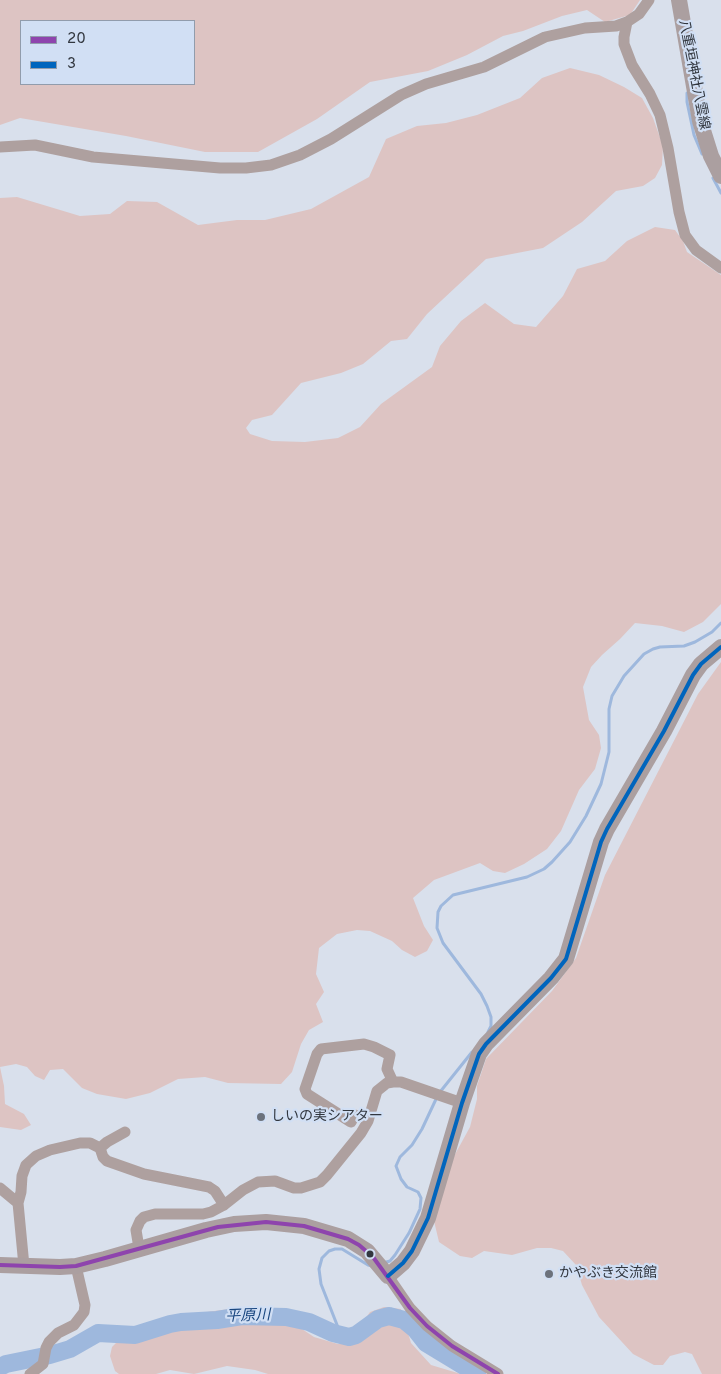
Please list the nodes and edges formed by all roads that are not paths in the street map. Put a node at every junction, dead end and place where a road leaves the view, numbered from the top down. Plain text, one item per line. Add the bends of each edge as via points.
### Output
1 (649, 0) edge
2 (680, 0) edge
3 (627, 22) junction
4 (0, 148) edge
5 (721, 176) edge
6 (721, 268) edge
7 (721, 647) edge
8 (393, 1082) junction
9 (462, 1103) junction
10 (355, 1115) dead end
11 (125, 1132) dead end
12 (100, 1148) junction
13 (0, 1188) edge
14 (18, 1203) junction
15 (224, 1205) junction
16 (139, 1248) junction
17 (0, 1265) edge
18 (24, 1266) junction
19 (76, 1266) junction
20 (382, 1269) junction
21 (30, 1374) edge
22 (498, 1374) edge

1 - 3 street via 639,14
2 - 5 main road, 八重垣神社八雲線 via 700,121
3 - 4 street via 545,37 484,67 426,84 401,95 300,156 271,165 220,168 93,156 35,145
3 - 6 street via 624,44 660,116 685,235 696,250
7 - 9 main road via 692,675 601,842 566,959 483,1049
8 - 9 street
8 - 10 street via 387,1069 390,1055 374,1047 364,1044 321,1049 305,1088 306,1094 351,1122
8 - 15 street via 377,1091 361,1133 320,1182 294,1188 275,1181 258,1182
9 - 20 main road via 428,1218 403,1263
11 - 12 street
12 - 14 street via 80,1143 36,1156 26,1165
12 - 15 street via 102,1157 112,1164 209,1187
13 - 14 street
14 - 18 street
15 - 16 street via 203,1214 144,1217 136,1230
16 - 19 main road
16 - 20 main road via 218,1227 285,1223 348,1239 367,1251
17 - 18 main road
18 - 19 main road
19 - 21 street via 86,1305 84,1312 74,1325 53,1338 46,1348 43,1364
20 - 22 street via 426,1326

